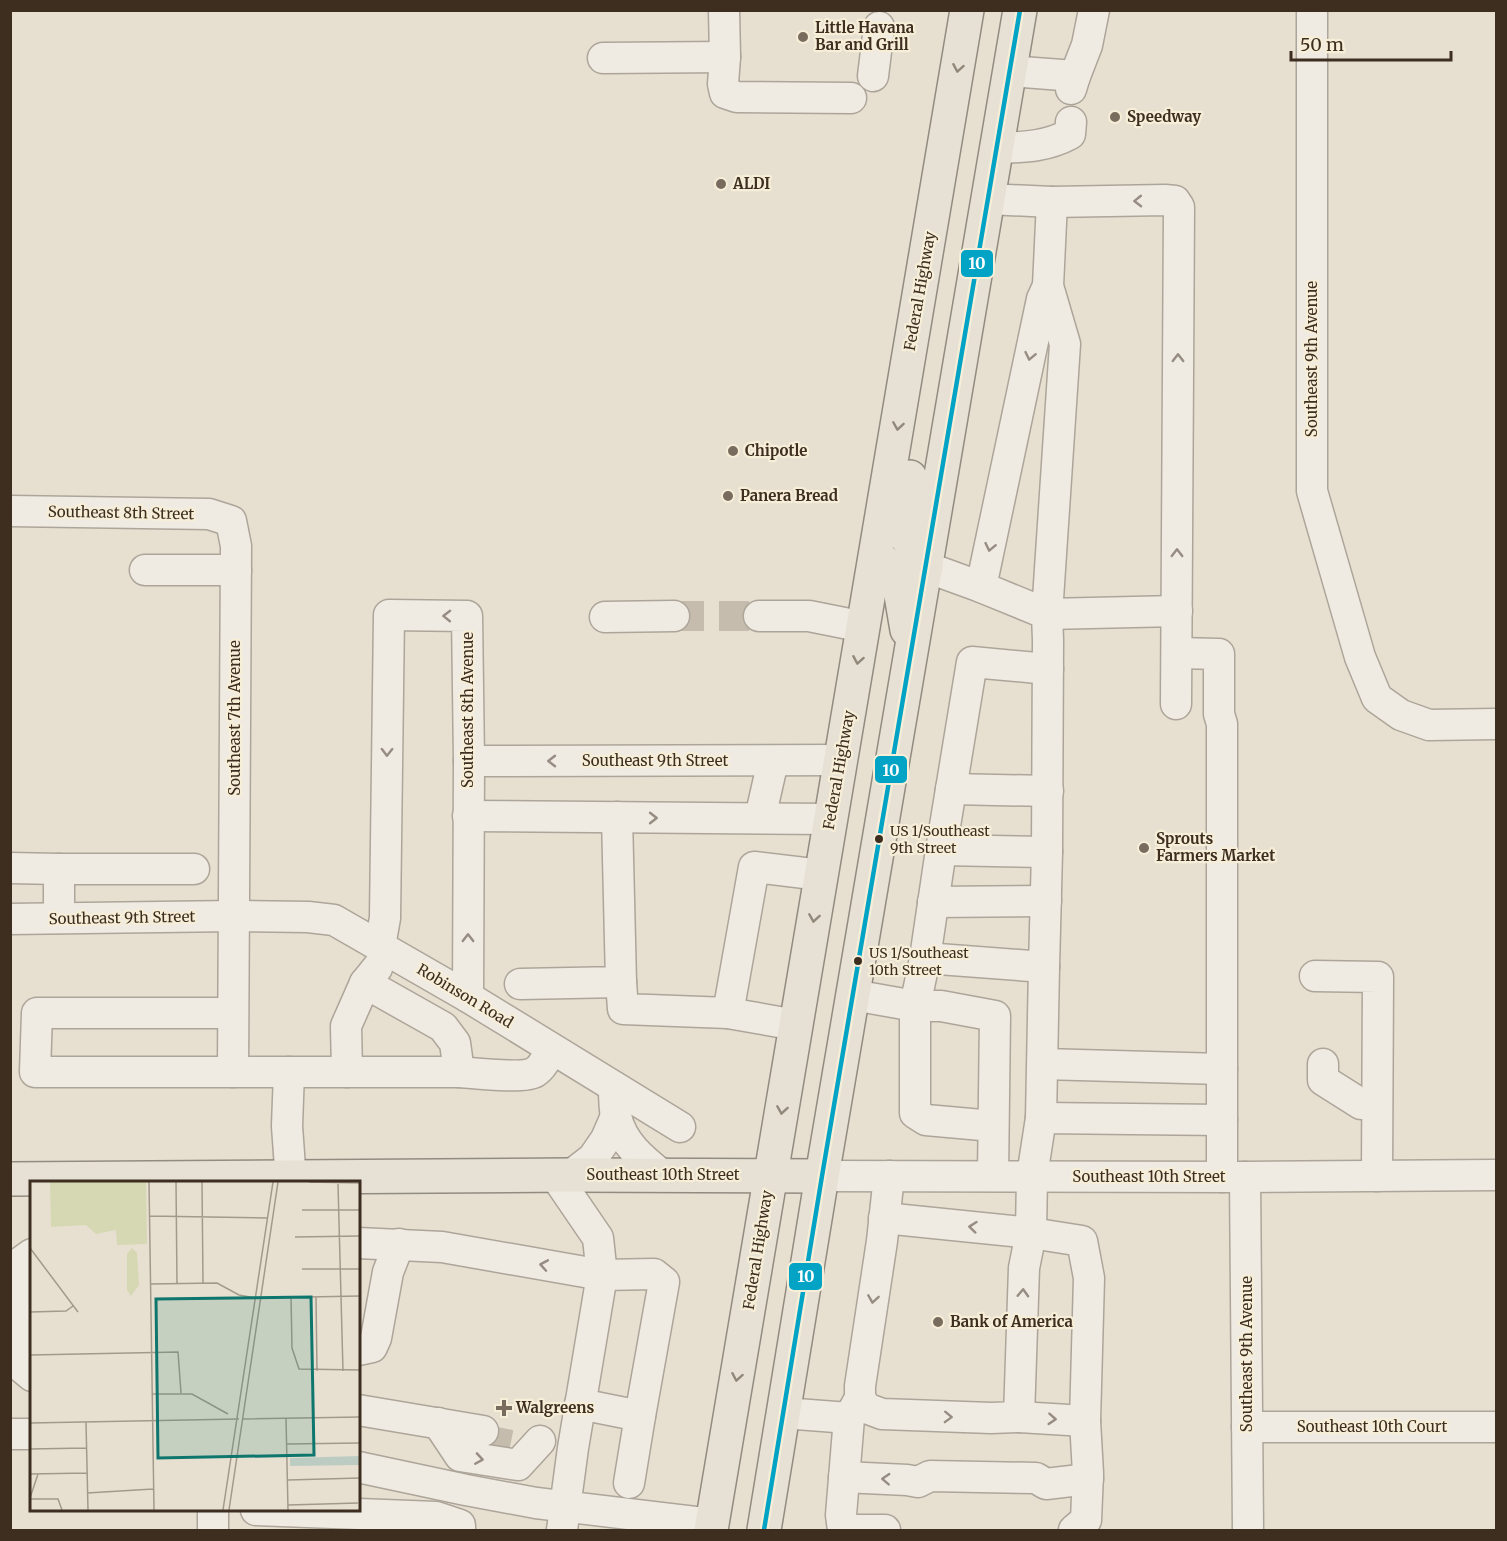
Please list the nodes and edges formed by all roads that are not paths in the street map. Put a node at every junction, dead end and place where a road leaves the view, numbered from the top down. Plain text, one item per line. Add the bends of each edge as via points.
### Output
1 (724, 10) edge
2 (968, 10) edge
3 (1020, 10) edge
4 (1094, 10) edge
5 (1312, 10) edge
6 (879, 27) dead end
7 (725, 57) junction
8 (603, 58) dead end
9 (1010, 71) junction
10 (873, 76) dead end
11 (851, 98) dead end
12 (1071, 122) dead end
13 (997, 148) junction
14 (988, 199) junction
15 (1052, 202) junction
16 (1048, 286) junction
17 (914, 332) junction
18 (10, 511) edge
19 (231, 521) joint
20 (876, 555) junction
21 (926, 567) junction
22 (145, 570) dead end
23 (236, 570) junction
24 (981, 587) junction
25 (1177, 611) junction
26 (1047, 614) junction
27 (674, 616) tunnel mouth
28 (759, 616) tunnel mouth
29 (605, 617) dead end
30 (864, 627) junction
31 (1178, 653) junction
32 (911, 656) junction
33 (1048, 669) junction
34 (1176, 704) dead end
35 (1497, 724) edge
36 (468, 760) junction
37 (773, 760) junction
38 (842, 760) junction
39 (951, 789) junction
40 (1047, 790) junction
41 (468, 816) junction
42 (617, 817) junction
43 (760, 818) junction
44 (831, 819) junction
45 (941, 850) junction
46 (1047, 852) junction
47 (10, 868) edge
48 (59, 869) junction
49 (194, 869) dead end
50 (821, 875) junction
51 (1046, 901) junction
52 (933, 902) junction
53 (234, 916) junction
54 (59, 918) junction
55 (10, 919) edge
56 (385, 949) junction
57 (925, 958) junction
58 (1044, 967) junction
59 (1315, 976) dead end
60 (621, 982) junction
61 (366, 983) junction
62 (520, 984) dead end
63 (853, 995) junction
64 (468, 996) junction
65 (915, 1006) junction
66 (234, 1013) junction
67 (728, 1013) junction
68 (796, 1025) junction
69 (551, 1049) junction
70 (1043, 1064) junction
71 (1323, 1064) dead end
72 (1222, 1069) junction
73 (233, 1072) junction
74 (289, 1072) junction
75 (347, 1072) junction
76 (459, 1072) junction
77 (615, 1102) junction
78 (1377, 1103) junction
79 (1041, 1118) junction
80 (1222, 1120) junction
81 (993, 1126) junction
82 (680, 1127) dead end
83 (563, 1175) junction
84 (662, 1175) junction
85 (1497, 1175) edge
86 (771, 1176) junction
87 (822, 1176) junction
88 (889, 1176) junction
89 (993, 1176) junction
90 (1032, 1176) junction
91 (1377, 1176) junction
92 (1234, 1177) junction
93 (10, 1179) edge
94 (291, 1179) edge
95 (101, 1180) edge
96 (884, 1218) junction
97 (1031, 1233) junction
98 (360, 1243) edge
99 (399, 1244) junction
100 (30, 1255) edge
101 (388, 1272) junction
102 (602, 1275) junction
103 (378, 1336) edge
104 (21, 1369) edge
105 (580, 1404) junction
106 (854, 1408) junction
107 (360, 1410) edge
108 (783, 1413) junction
109 (640, 1416) junction
110 (1019, 1417) junction
111 (1085, 1421) junction
112 (438, 1423) junction
113 (1247, 1427) junction
114 (1497, 1427) edge
115 (483, 1430) tunnel mouth
116 (10, 1434) edge
117 (30, 1434) edge
118 (573, 1448) junction
119 (360, 1467) edge
120 (844, 1477) junction
121 (1088, 1479) junction
122 (629, 1483) dead end
123 (466, 1490) junction
124 (213, 1511) edge
125 (301, 1511) edge
126 (564, 1519) edge
127 (715, 1528) edge
128 (466, 1529) edge
129 (213, 1530) edge
130 (764, 1530) edge
131 (843, 1530) edge
132 (885, 1530) edge
133 (1074, 1530) edge
134 (1248, 1530) edge

1 - 7 street
2 -> 17 main road, Federal Highway
3 - 9 main road
4 - 9 street via 1087,45 1073,82
5 - 35 street, Southeast 9th Avenue via 1312,491 1360,657 1377,698 1401,715 1429,725
6 - 10 street
7 - 8 street
7 - 11 street via 725,93 737,97
9 - 13 main road
12 - 13 street via 1071,134 1056,142
13 - 14 main road
14 - 15 street
14 - 21 main road
15 - 16 street
25 -> 15 street via 1179,207 1174,201 1165,200
16 -> 24 street via 1042,299
16 - 26 street via 1065,344
17 -> 20 main road, Federal Highway
17 - 21 main road via 926,353 921,416 904,513 907,538
18 - 19 street, Southeast 8th Street via 209,514
19 - 23 street, Southeast 7th Avenue
20 - 30 main road, Federal Highway
20 - 32 main road via 891,568 900,589
21 - 24 street
21 - 32 main road
22 - 23 street
23 - 53 street, Southeast 7th Avenue
24 - 26 street
25 - 26 street
25 - 31 street
26 - 33 street
27 - 29 street
28 - 30 street via 809,616
30 -> 38 main road, Federal Highway
31 - 34 street
31 - 72 street, Southeast 9th Avenue via 1219,654
32 - 63 main road
33 - 39 street via 972,662
33 - 40 street
37 -> 36 street, Southeast 9th Street
36 - 41 street, Southeast 8th Avenue
36 -> 56 street, Southeast 8th Avenue via 467,616 389,615
37 - 38 street, Southeast 9th Street
37 - 43 street
38 - 44 main road, Federal Highway
39 - 40 street
39 - 45 street
40 - 46 street
41 - 42 street
64 -> 41 street, Southeast 8th Avenue
42 -> 43 street
42 - 60 street
43 - 44 street
44 - 50 main road, Federal Highway
45 - 46 street
45 - 52 street
46 - 51 street
47 - 48 street
48 - 49 street
48 - 54 street
50 - 67 street via 754,867
50 -> 68 main road, Federal Highway
51 - 52 street
51 - 58 street
52 - 57 street
53 - 54 street, Southeast 9th Street
53 - 56 street, Robinson Road via 334,920
53 - 66 street, Southeast 7th Avenue
54 - 55 street, Southeast 9th Street
56 - 61 street
56 - 64 street, Robinson Road
57 - 58 street
57 - 65 street
58 - 70 street
59 - 78 street via 1378,977
60 - 62 street
60 - 67 street via 623,1010
61 - 75 street via 346,1026
61 - 76 street via 443,1027 455,1043
63 - 65 street
63 - 87 main road
64 - 69 street, Robinson Road
65 - 81 street via 915,1113 926,1120
65 - 81 street via 941,1006 995,1016
66 - 73 street, Southeast 7th Avenue
66 - 73 street via 37,1013 35,1072
67 - 68 street
68 -> 86 main road, Federal Highway
69 - 76 street via 532,1074
69 - 77 street, Robinson Road
70 - 72 street
70 - 79 street
71 - 78 street via 1323,1080 1361,1104
72 - 80 street, Southeast 9th Avenue
73 - 74 street
74 - 75 street
74 - 94 street via 287,1126
75 - 76 street
77 - 82 street, Robinson Road
77 - 83 street via 606,1139 593,1158
77 - 84 street via 623,1137
78 - 91 street
79 - 80 street
79 - 90 street
80 - 92 street, Southeast 9th Avenue
81 - 89 street
83 - 84 main road, Southeast 10th Street
83 - 94 main road, Southeast 10th Street
83 - 102 street via 598,1238
84 - 86 main road, Southeast 10th Street
85 - 91 street, Southeast 10th Street
86 - 87 main road, Southeast 10th Street
86 -> 127 main road, Federal Highway
87 - 88 street, Southeast 10th Street
87 - 108 main road
88 - 89 street, Southeast 10th Street
88 - 96 street
89 - 90 street, Southeast 10th Street
90 - 92 street, Southeast 10th Street
90 - 97 street
91 - 92 street, Southeast 10th Street
92 - 113 street, Southeast 9th Avenue
93 - 95 main road, Southeast 10th Street
94 - 95 main road, Southeast 10th Street
97 -> 96 street
96 -> 106 street
110 -> 97 street via 1024,1268
97 - 111 street via 1082,1241 1089,1278
98 - 99 street
99 - 101 street
102 -> 99 street via 442,1246
100 - 104 street via 18,1264 15,1274 15,1354
101 - 103 street
101 - 103 street via 397,1285
102 - 105 street
102 - 109 street via 654,1274 664,1282
105 - 109 street
105 - 118 street
106 - 108 street
106 -> 110 street via 882,1414
106 - 120 street
107 - 112 street
108 - 130 main road
109 - 122 street
110 -> 111 street
111 - 121 street
112 - 115 street
112 -> 118 street via 460,1456 518,1465 523,1438
113 - 114 street, Southeast 10th Court
113 - 134 street, Southeast 9th Avenue
116 - 117 street
118 - 126 street
119 - 123 street
121 -> 120 street via 1046,1484 1036,1478 930,1476 918,1482
120 - 131 street
121 - 133 street via 1086,1520
123 - 126 street via 536,1503
123 - 128 street
124 - 129 street
125 - 128 street via 436,1517
126 - 127 street
131 - 132 street

